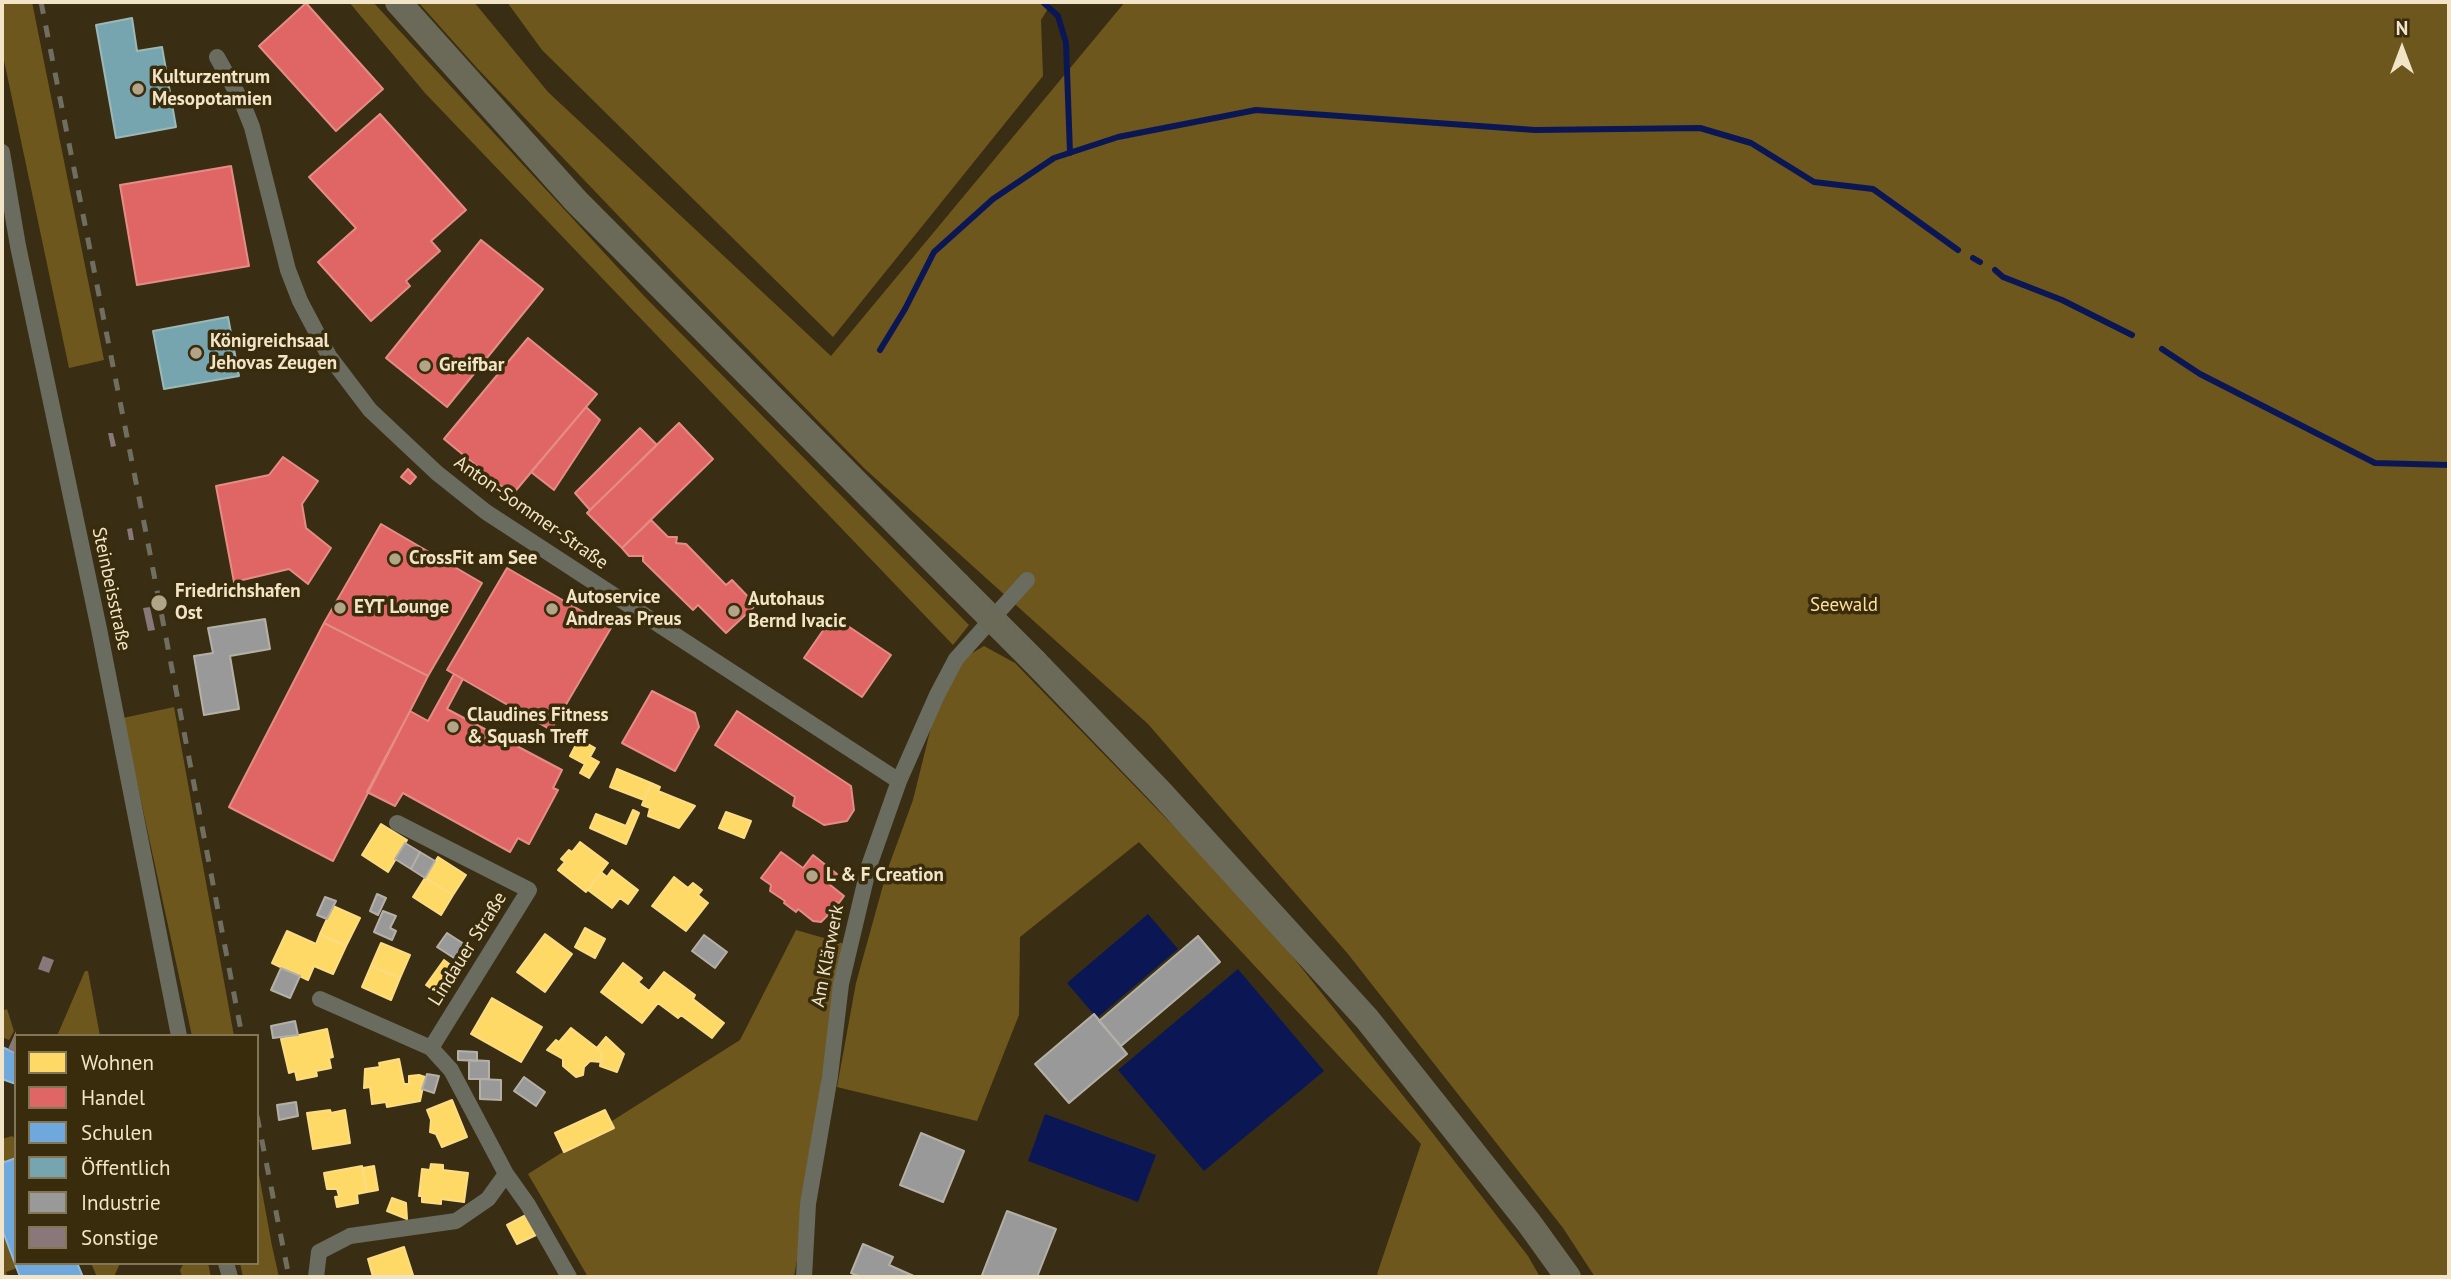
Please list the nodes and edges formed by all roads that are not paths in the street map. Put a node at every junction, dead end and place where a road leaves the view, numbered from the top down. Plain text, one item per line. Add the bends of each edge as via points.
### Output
1 (398, 2) edge
2 (217, 57) dead end
3 (2, 152) edge
4 (1027, 580) dead end
5 (899, 781) junction
6 (397, 823) dead end
7 (320, 999) dead end
8 (179, 1034) edge
9 (431, 1048) junction
10 (506, 1174) junction
11 (316, 1277) edge
12 (569, 1277) edge
13 (804, 1277) edge
14 (1568, 1277) edge

1 - 14 main road, bridge via 576,201 1034,660 1170,803 1367,1018
2 - 5 street, Anton-Sommer-Straße via 252,127 300,301 329,356 370,410 486,512
3 - 8 street, Steinbeisstraße
4 - 5 street, Am Klärwerk via 956,659
5 - 13 street, Am Klärwerk via 869,866 841,984 808,1204
6 - 9 street, Lindauer Straße via 529,890
7 - 9 street
9 - 10 street via 451,1070
10 - 11 street via 488,1199 456,1221 350,1236 319,1252
10 - 12 street

